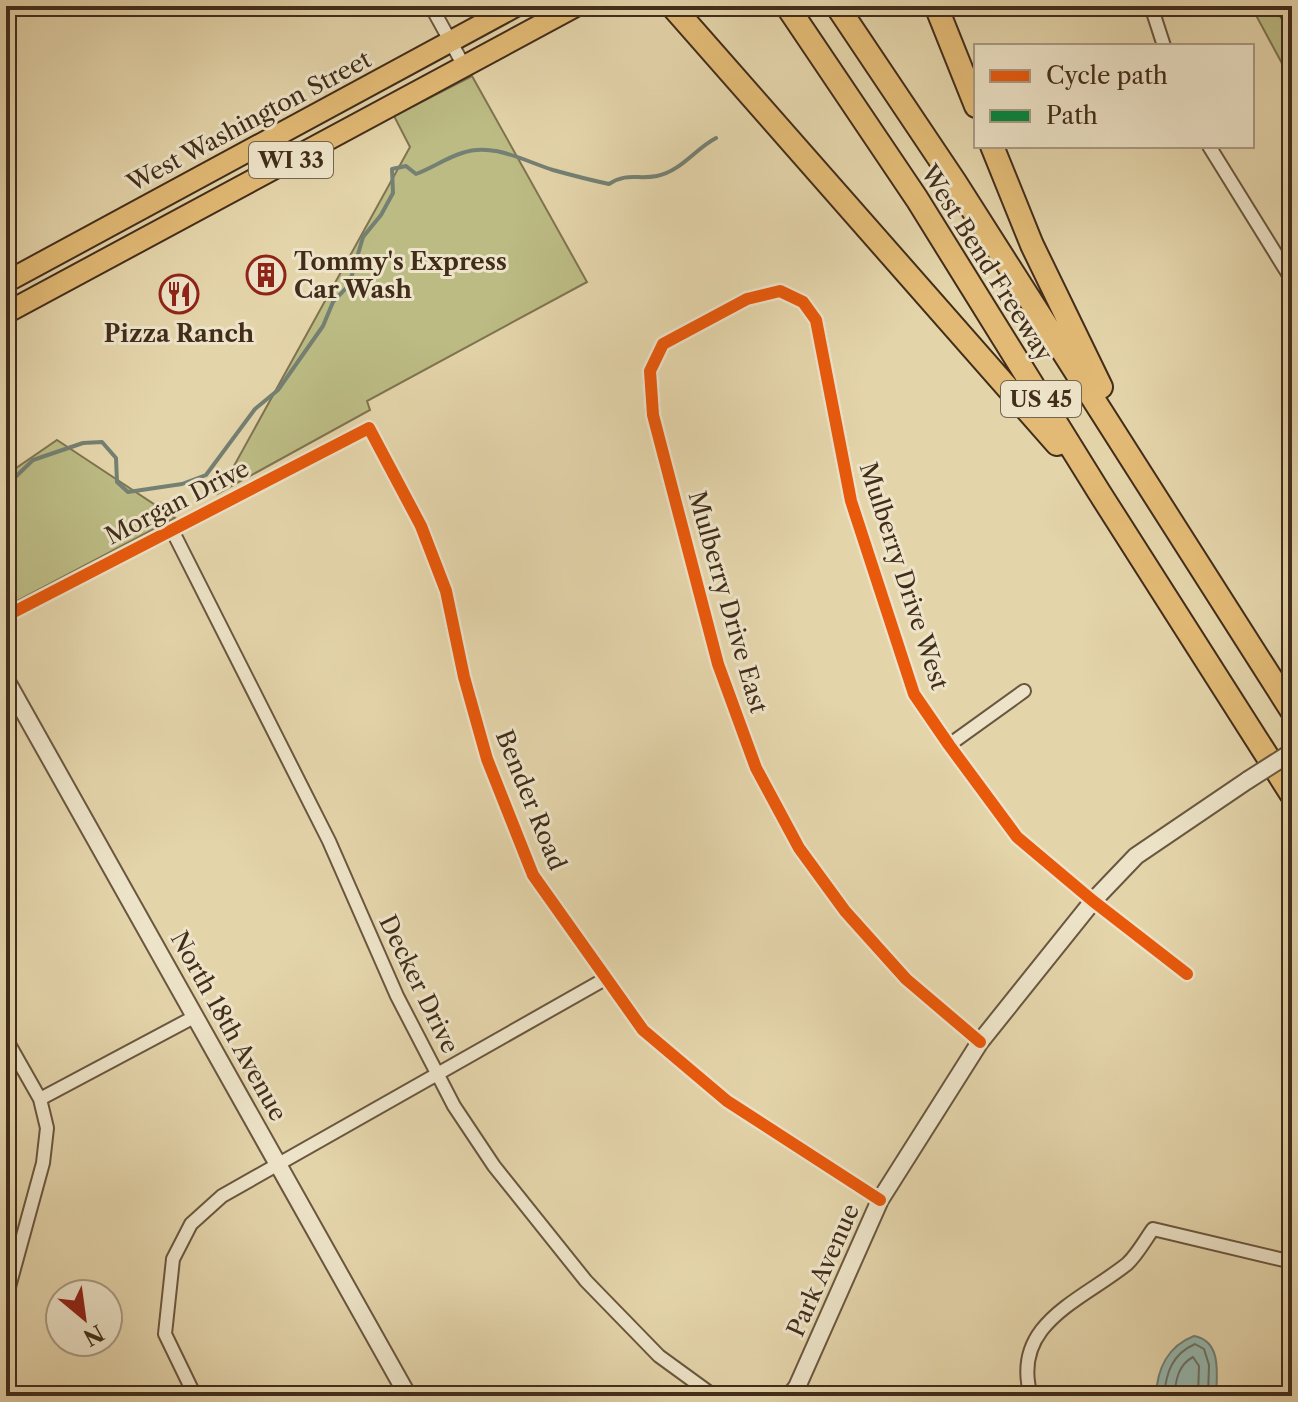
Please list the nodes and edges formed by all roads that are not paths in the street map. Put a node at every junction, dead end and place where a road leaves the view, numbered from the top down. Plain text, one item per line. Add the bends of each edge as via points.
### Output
1 (431, 6) edge
2 (516, 6) edge
3 (576, 6) edge
4 (672, 6) edge
5 (787, 6) edge
6 (837, 6) edge
7 (936, 6) edge
8 (1151, 6) edge
9 (450, 42) junction
10 (1163, 44) edge
11 (464, 66) junction
12 (974, 101) edge
13 (993, 148) edge
14 (1210, 148) edge
15 (1292, 280) edge
16 (6, 282) edge
17 (803, 302) joint
18 (6, 313) edge
19 (369, 428) joint
20 (1130, 454) junction
21 (1099, 492) junction
22 (172, 530) junction
23 (6, 616) edge
24 (6, 680) edge
25 (1024, 691) dead end
26 (1292, 711) edge
27 (949, 745) junction
28 (1292, 752) edge
29 (1292, 795) edge
30 (1093, 901) junction
31 (1187, 974) dead end
32 (605, 979) junction
33 (196, 1016) junction
34 (6, 1039) edge
35 (980, 1042) junction
36 (437, 1073) junction
37 (40, 1099) junction
38 (279, 1163) junction
39 (880, 1200) junction
40 (1292, 1262) edge
41 (6, 1298) edge
42 (193, 1395) edge
43 (408, 1396) edge
44 (714, 1396) edge
45 (790, 1396) edge
46 (1031, 1396) edge

1 - 9 street
2 - 9 main road, West Washington Street / WI 33
3 - 11 main road, WI 33
4 - 21 highway
5 - 21 highway, West Bend Freeway / US 45 via 917,199
6 - 20 highway, West Bend Freeway / US 45
7 - 12 highway
8 - 10 street
9 - 11 street
9 - 16 main road, West Washington Street / WI 33
11 - 18 main road, WI 33
13 - 20 highway
14 - 15 street
17 - 27 street, Mulberry Drive West via 816,320 851,501 914,694
17 - 35 street, Mulberry Drive East via 780,291 747,299 663,344 650,371 653,415 718,664 756,768 799,848 845,911 906,979
19 - 22 street, Morgan Drive
19 - 32 street, Bender Road via 421,526 446,591 487,759 533,875
20 - 26 highway, West Bend Freeway / US 45
21 - 29 highway, West Bend Freeway / US 45
22 - 23 street, Morgan Drive
22 - 36 street, Decker Drive via 329,841
24 - 33 street, North 18th Avenue
25 - 27 street
27 - 30 street, Mulberry Drive West via 1017,837
28 - 30 street, Park Avenue, bridge via 1136,856
30 - 31 street, Mulberry Drive West
30 - 35 street, Park Avenue
32 - 36 street
32 - 39 street, Bender Road via 643,1030 727,1101
33 - 37 street
33 - 38 street, North 18th Avenue
34 - 37 street
35 - 39 street, Park Avenue
36 - 38 street
36 - 44 street, Decker Drive via 494,1166 586,1281 659,1356
37 - 41 street via 47,1128 43,1163
38 - 42 street via 222,1196 191,1224 173,1259 165,1334
38 - 43 street, North 18th Avenue
39 - 45 street, Park Avenue
40 - 46 street via 1153,1229 1130,1261 1047,1321 1028,1351

